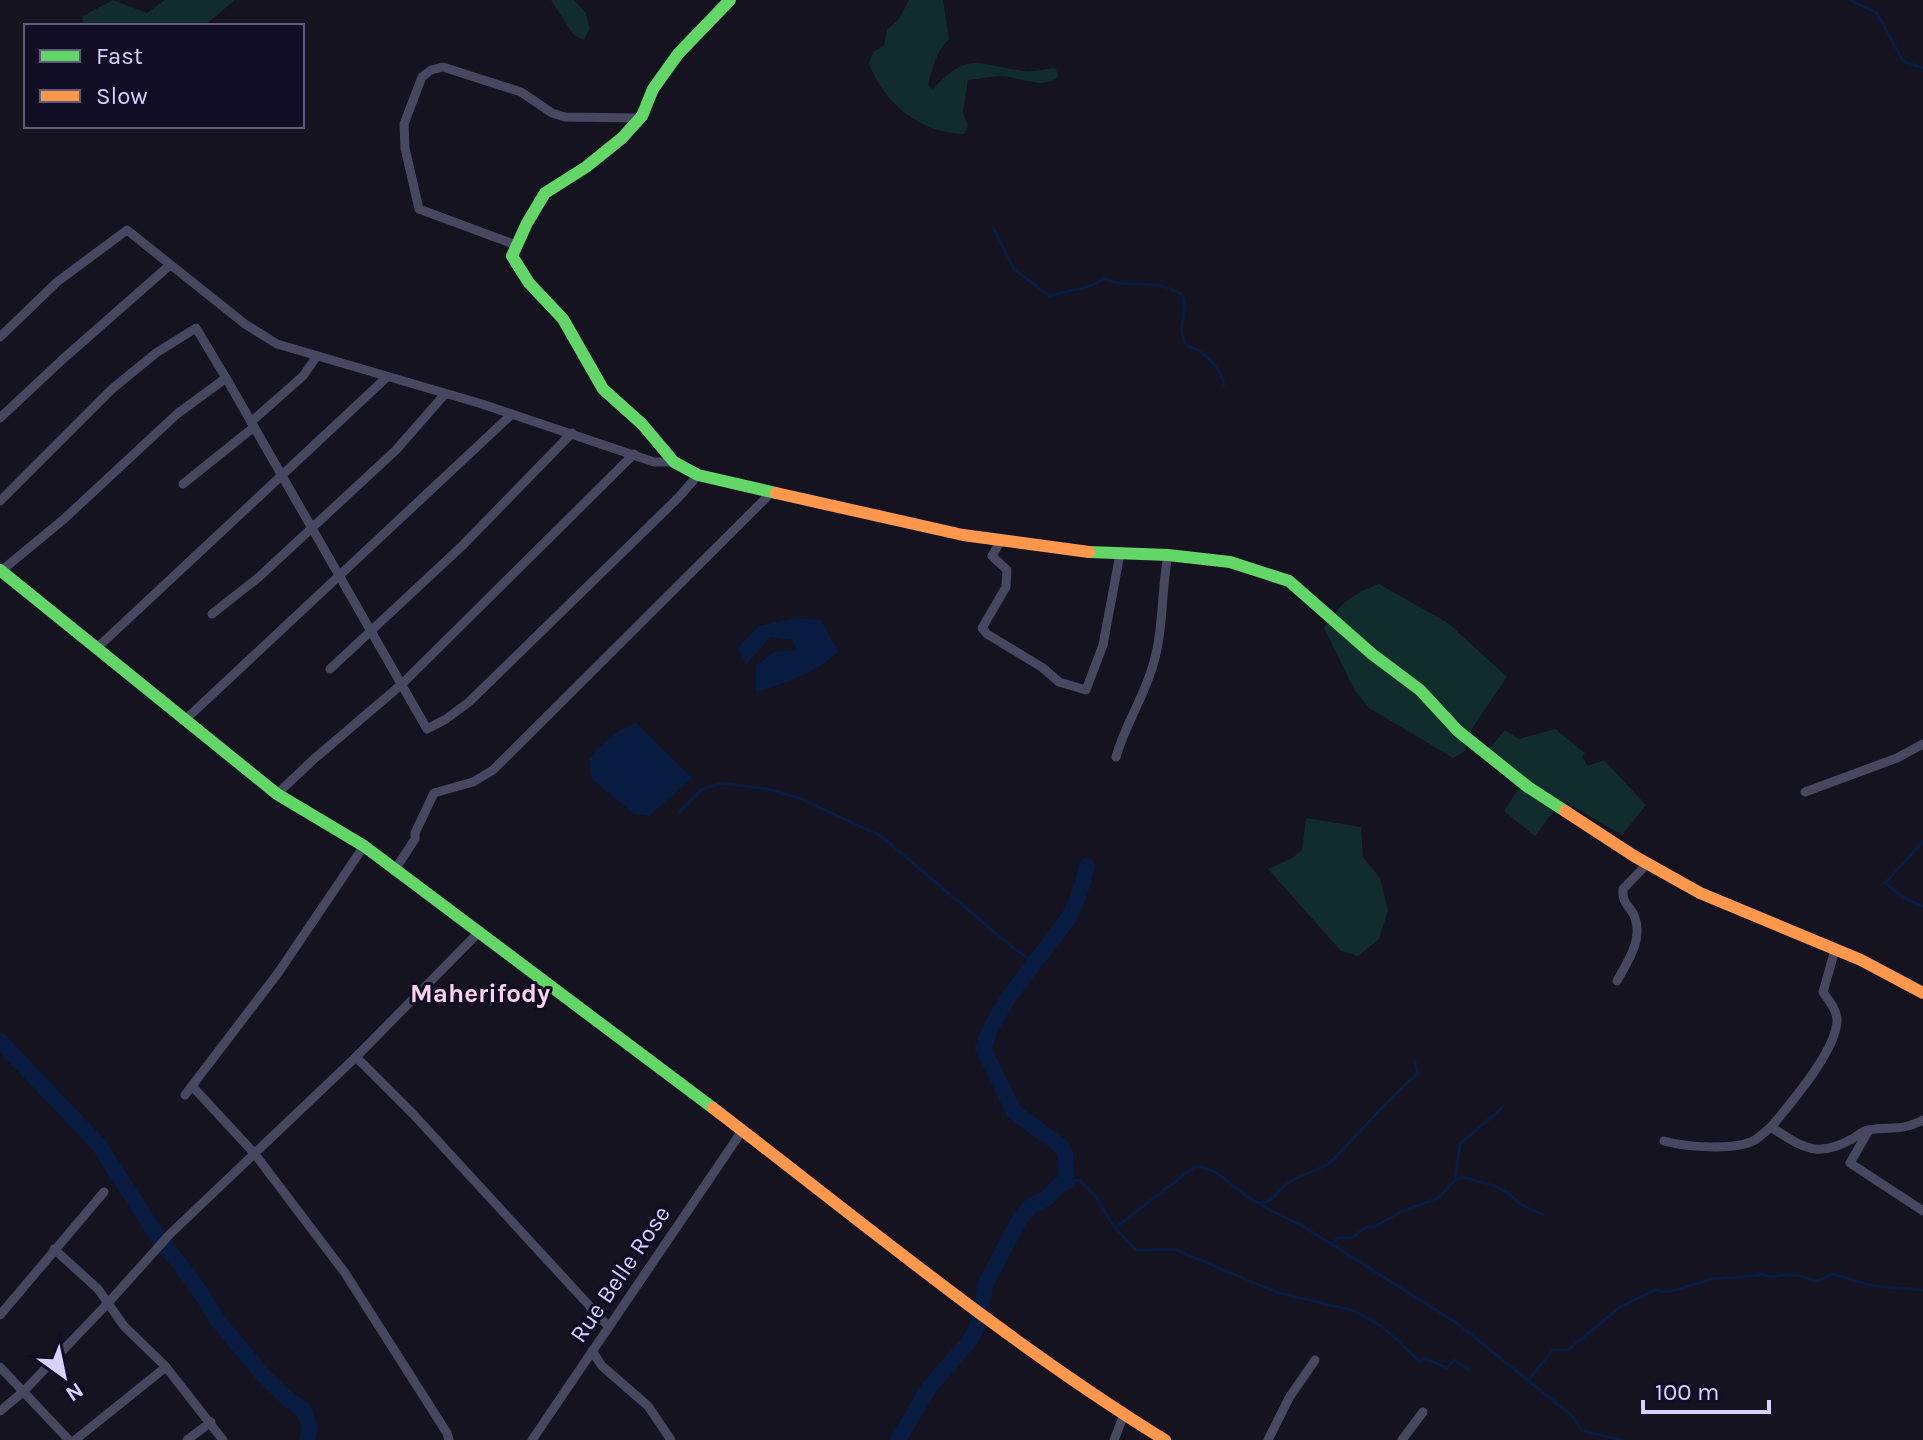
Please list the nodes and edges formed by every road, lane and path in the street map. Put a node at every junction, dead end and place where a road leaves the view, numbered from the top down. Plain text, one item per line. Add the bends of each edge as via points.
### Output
1 (730, 0) edge
2 (639, 118) junction
3 (516, 245) junction
4 (170, 265) junction
5 (0, 337) edge
6 (317, 356) junction
7 (387, 377) junction
8 (226, 378) junction
9 (445, 394) junction
10 (512, 414) junction
11 (0, 418) edge
12 (252, 425) junction
13 (572, 433) junction
14 (634, 454) junction
15 (674, 462) junction
16 (282, 474) junction
17 (698, 475) junction
18 (183, 484) dead end
19 (771, 493) junction
20 (0, 501) edge
21 (313, 527) junction
22 (1001, 540) junction
23 (1120, 554) junction
24 (1168, 555) junction
25 (1, 570) edge
26 (342, 576) junction
27 (212, 614) dead end
28 (373, 631) junction
29 (98, 647) junction
30 (330, 669) dead end
31 (402, 684) junction
32 (186, 719) junction
33 (1923, 744) edge
34 (1116, 757) dead end
35 (1805, 792) dead end
36 (277, 794) junction
37 (364, 846) junction
38 (1648, 863) junction
39 (394, 871) junction
40 (479, 932) junction
41 (1835, 950) junction
42 (1617, 981) dead end
43 (1923, 993) edge
44 (356, 1057) junction
45 (192, 1086) junction
46 (185, 1095) dead end
47 (1923, 1120) edge
48 (1771, 1127) junction
49 (1869, 1130) junction
50 (742, 1131) junction
51 (1664, 1141) dead end
52 (254, 1153) junction
53 (104, 1192) dead end
54 (1923, 1211) edge
55 (54, 1249) junction
56 (108, 1303) junction
57 (0, 1315) edge
58 (608, 1326) junction
59 (592, 1351) junction
60 (1315, 1360) dead end
61 (0, 1367) edge
62 (166, 1367) junction
63 (23, 1392) junction
64 (0, 1411) edge
65 (1423, 1412) dead end
66 (1124, 1415) junction
67 (211, 1422) junction
68 (1113, 1439) edge
69 (72, 1440) edge
70 (187, 1440) edge
71 (223, 1440) edge
72 (449, 1440) edge
73 (532, 1440) edge
74 (671, 1440) edge
75 (1165, 1440) edge
76 (1268, 1440) edge
77 (1402, 1440) edge

1 - 2 street via 678,54
2 - 3 street via 610,148 545,193
2 - 3 street via 565,117 521,92 443,67 422,77 404,124 419,209
3 - 15 street via 512,256 568,326 603,389
4 - 5 street via 127,230 57,282
4 - 6 street via 277,344
4 - 11 street
6 - 7 street
6 - 12 street
7 - 9 street
7 - 16 street
8 - 12 street
8 - 20 street via 196,328 112,389
8 - 25 street via 177,414
9 - 10 street
9 - 21 street via 396,450
10 - 13 street
10 - 26 street
12 - 16 street
12 - 18 street
13 - 14 street
13 - 28 street
14 - 15 street
14 - 31 street
15 - 17 street
16 - 21 street
16 - 29 street
17 - 19 street
17 - 31 street via 446,719 427,729
19 - 22 street
19 - 39 street via 493,770 434,793 415,839
21 - 26 street
21 - 27 street
22 - 23 street
22 - 23 street via 992,556 1007,570 1006,587 982,628 1059,682 1086,690 1103,645
23 - 24 street
24 - 34 street via 1153,666
24 - 38 street via 1230,562 1289,581 1528,787
25 - 29 street
26 - 28 street
26 - 32 street
28 - 30 street
28 - 31 street
29 - 32 street
31 - 36 street
32 - 36 street
33 - 35 street
36 - 37 street
37 - 39 street
37 - 45 street via 278,973
38 - 41 street via 1700,893
38 - 42 street via 1623,889 1623,900 1635,917 1637,943
39 - 40 street
40 - 44 street
40 - 50 street
41 - 43 street
41 - 48 street via 1823,992 1837,1021 1828,1047
44 - 52 street
44 - 58 street
45 - 46 street
45 - 52 street
47 - 49 street via 1907,1128
48 - 49 street via 1821,1152
48 - 51 street via 1753,1141 1704,1148
49 - 54 street via 1850,1163
50 - 58 street, Rue Belle Rose
50 - 66 street
52 - 56 street
52 - 72 street via 345,1273
53 - 55 street
55 - 56 street
55 - 57 street
56 - 62 street
56 - 63 street
58 - 59 street, Rue Belle Rose
59 - 73 street, Rue Belle Rose
59 - 74 street via 648,1406
60 - 76 street
61 - 63 street
62 - 67 street
62 - 69 street
63 - 64 street
63 - 69 street
65 - 77 street
66 - 68 street
66 - 75 street
67 - 70 street
67 - 71 street

